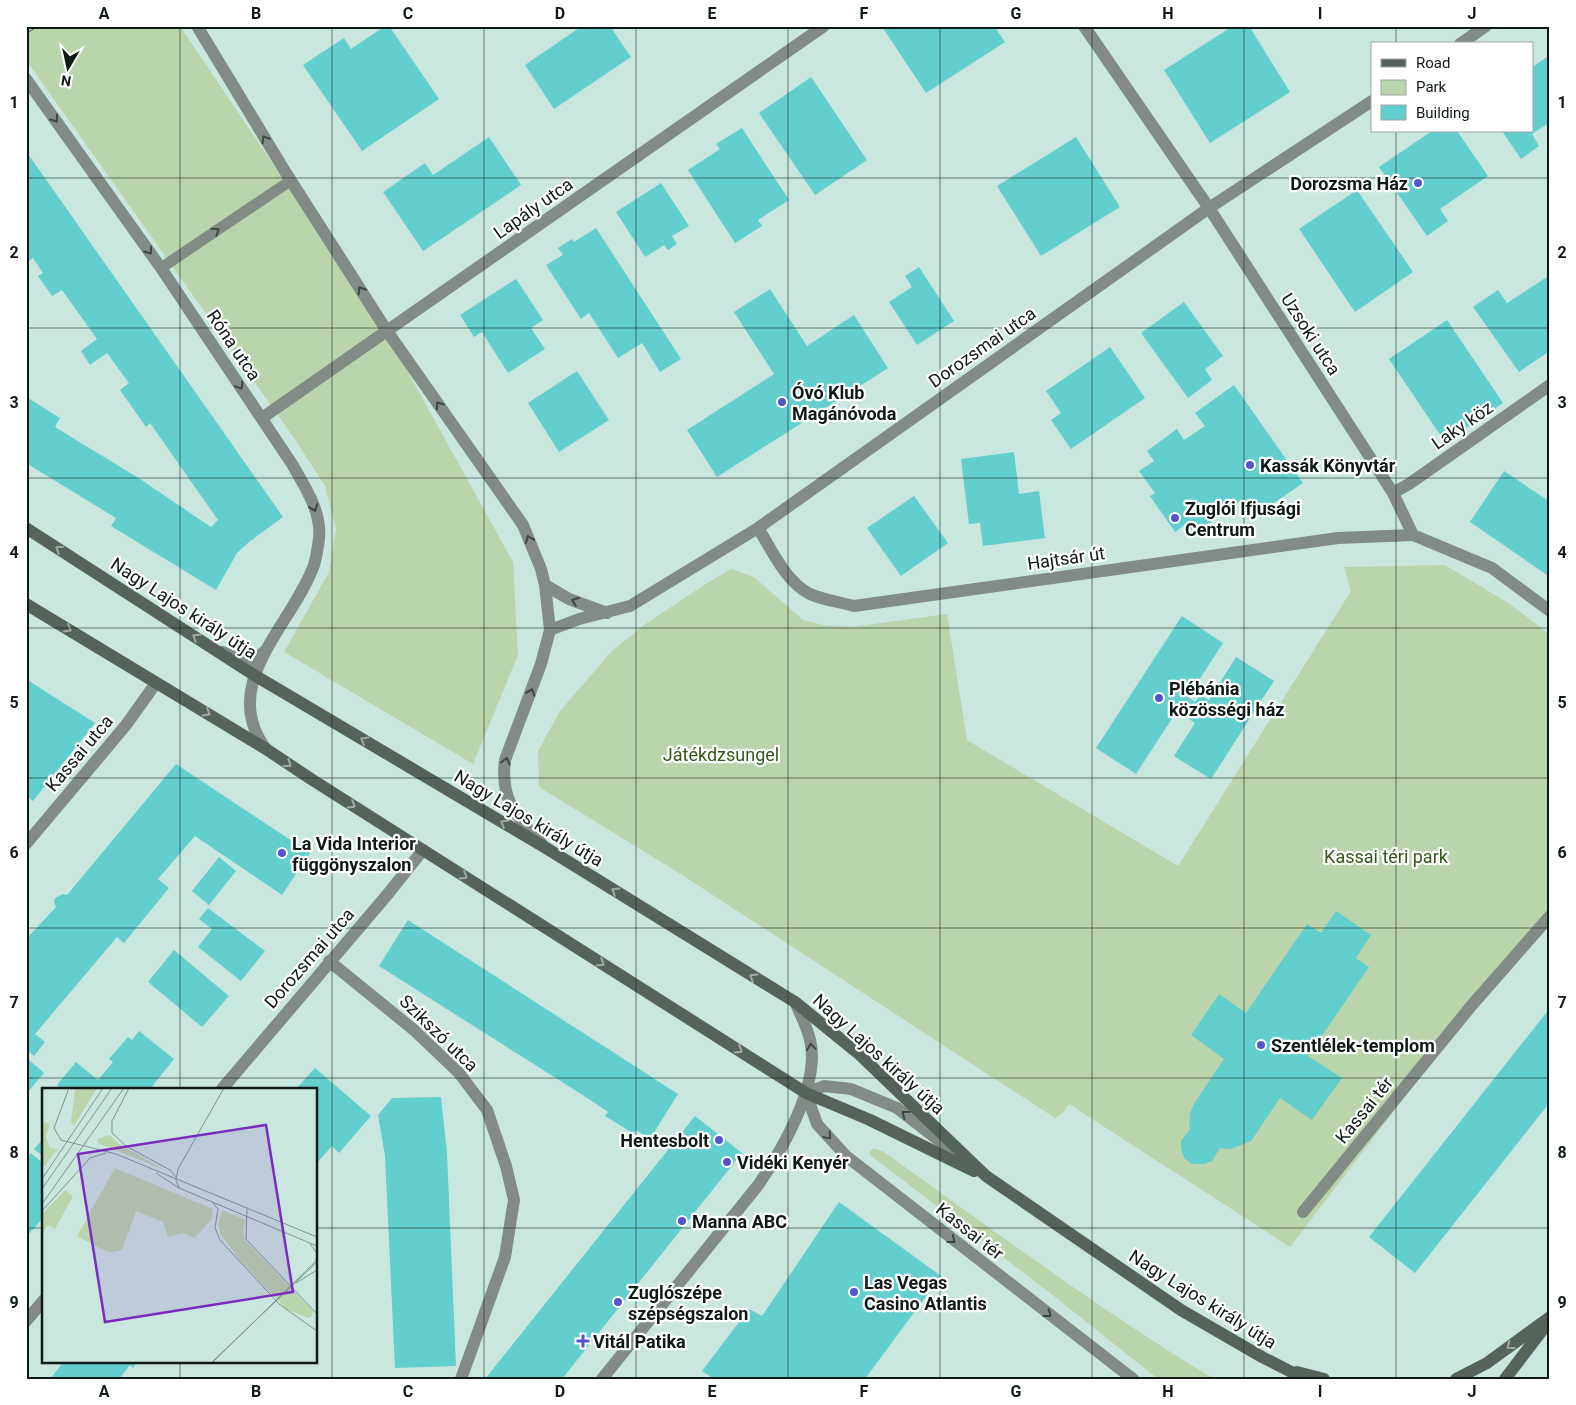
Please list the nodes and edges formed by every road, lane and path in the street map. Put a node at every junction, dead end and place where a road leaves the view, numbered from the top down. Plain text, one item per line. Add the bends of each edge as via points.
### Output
1 (197, 26) edge
2 (824, 26) edge
3 (1084, 26) edge
4 (1486, 26) edge
5 (1463, 42) edge
6 (26, 79) edge
7 (1371, 102) edge
8 (290, 181) junction
9 (1209, 208) junction
10 (161, 268) junction
11 (387, 330) junction
12 (1550, 385) edge
13 (262, 418) junction
14 (1393, 493) junction
15 (26, 528) edge
16 (758, 528) junction
17 (1413, 534) junction
18 (545, 585) junction
19 (26, 604) edge
20 (1550, 611) edge
21 (607, 612) junction
22 (550, 630) junction
23 (216, 650) junction
24 (265, 651) junction
25 (254, 675) junction
26 (156, 683) junction
27 (266, 749) junction
28 (26, 844) edge
29 (546, 848) junction
30 (423, 850) junction
31 (1550, 916) edge
32 (330, 961) junction
33 (795, 1002) junction
34 (223, 1088) edge
35 (806, 1093) junction
36 (986, 1176) junction
37 (1303, 1212) dead end
38 (42, 1302) edge
39 (1550, 1319) edge
40 (26, 1321) edge
41 (1285, 1369) junction
42 (461, 1379) edge
43 (602, 1379) edge
44 (1133, 1379) edge
45 (1305, 1379) edge
46 (1324, 1379) edge
47 (1456, 1379) edge
48 (1505, 1379) edge

8 -> 1 street
2 - 11 street, Lapály utca
3 - 9 street, Uzsoki utca
4 - 5 street
6 -> 10 street, Róna utca
7 - 9 street, Dorozsmai utca
10 -> 8 lane
11 -> 8 street
9 - 14 street, Uzsoki utca
9 - 16 street, Dorozsmai utca
10 -> 13 street, Róna utca
11 - 13 street, Lapály utca
18 -> 11 street via 523,525
12 - 14 street, Laky köz
13 -> 24 street, Róna utca via 309,494 318,519 319,538 308,578
14 - 17 street, Uzsoki utca
23 -> 15 main road, Nagy Lajos király útja
16 - 17 street, Hajtsár út via 790,579 809,593 854,606 1328,539
16 - 21 street, Dorozsmai utca via 630,606
17 - 20 street via 1492,568
21 -> 18 street via 569,599
18 - 22 street
19 -> 26 main road, Nagy Lajos király útja
21 - 22 street, Dorozsmai utca
29 -> 22 street via 509,803 503,776 505,760 541,664
23 - 24 street via 247,661 255,660
23 - 25 main road, Nagy Lajos király útja
24 - 25 street, Róna utca
25 - 27 street, Róna utca via 250,714 256,736
29 -> 25 main road, Nagy Lajos király útja
26 -> 27 main road, Nagy Lajos király útja
26 - 28 street, Kassai utca
27 -> 30 main road, Nagy Lajos király útja
33 -> 29 main road, Nagy Lajos király útja
30 - 32 street, Dorozsmai utca
30 -> 35 main road, Nagy Lajos király útja
31 - 37 street, Kassai tér
32 - 34 street, Dorozsmai utca
32 - 42 street, Szikszó utca via 414,1030 459,1073 487,1110 506,1166 514,1200 505,1257
35 -> 33 street via 812,1068 812,1047
33 - 36 main road, Nagy Lajos király útja via 859,1054
35 - 36 main road, Nagy Lajos király útja
36 -> 35 street, Nagy Lajos király útja via 897,1108 851,1088 824,1086
35 - 43 street via 779,1153 758,1184
35 -> 44 street, Kassai tér via 817,1124 846,1156
36 - 41 main road, Nagy Lajos király útja via 1181,1310
38 - 40 street
39 -> 47 main road via 1487,1363
39 - 48 main road
41 - 45 main road, Nagy Lajos király útja
41 - 46 main road

